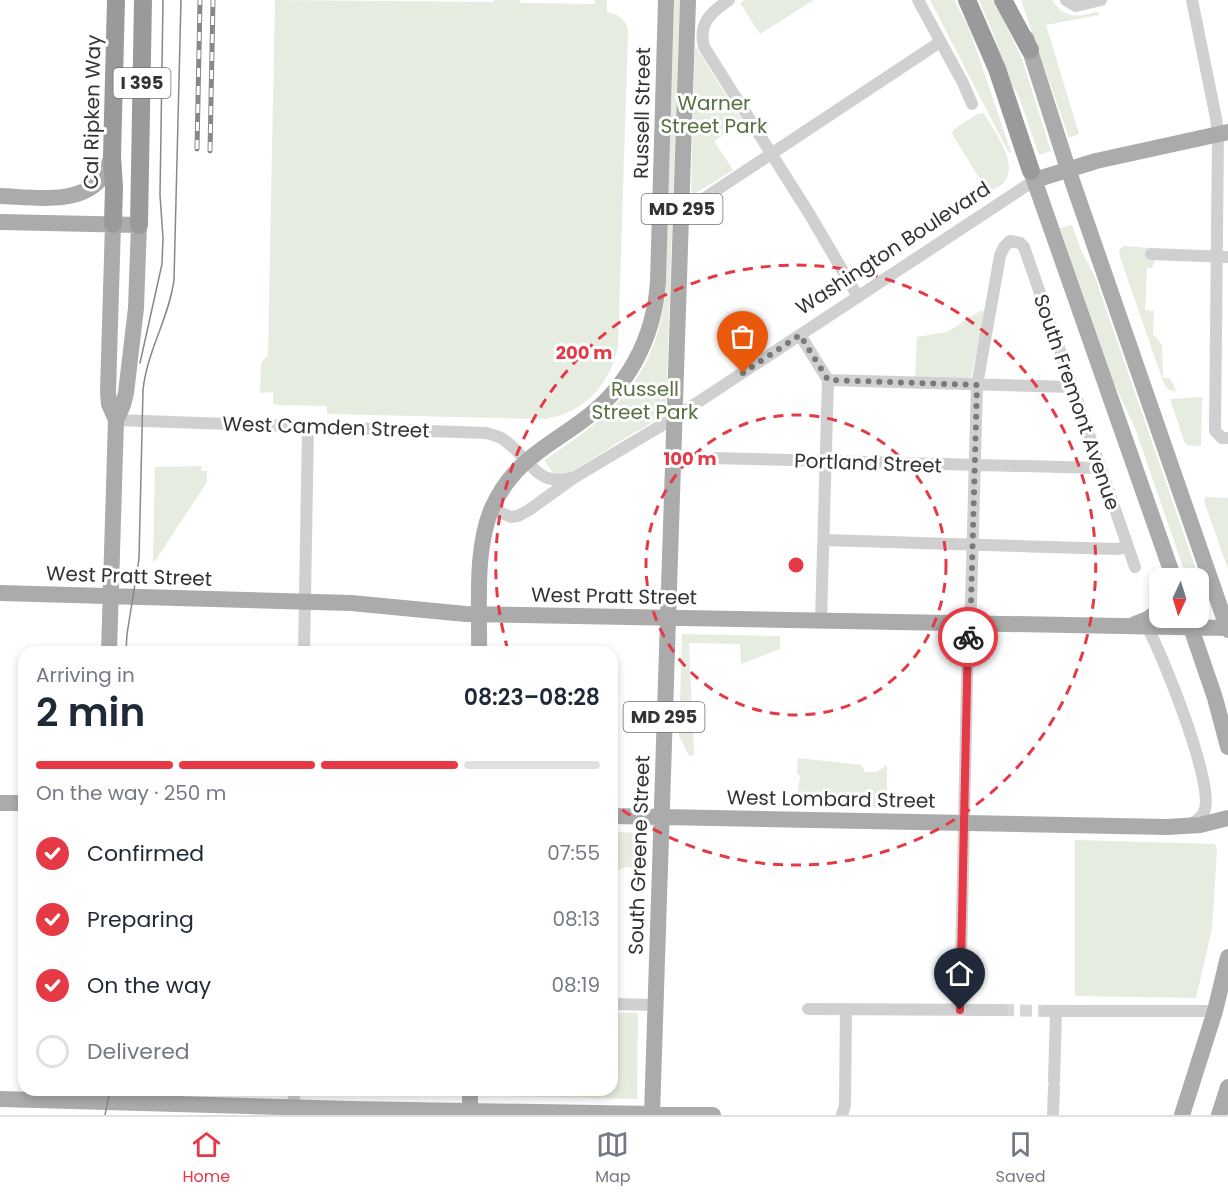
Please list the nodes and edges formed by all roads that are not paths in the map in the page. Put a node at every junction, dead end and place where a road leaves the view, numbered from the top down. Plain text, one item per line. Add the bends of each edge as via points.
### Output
1 (116, 0) edge
2 (143, 0) edge
3 (666, 0) edge
4 (688, 0) edge
5 (729, 0) edge
6 (918, 0) edge
7 (967, 0) edge
8 (1003, 0) edge
9 (1013, 0) edge
10 (1101, 0) edge
11 (1192, 0) edge
12 (1069, 2) edge
13 (940, 42) junction
14 (1030, 50) junction
15 (972, 104) dead end
16 (1223, 133) edge
17 (771, 154) junction
18 (112, 156) junction
19 (1068, 169) junction
20 (1033, 175) junction
21 (0, 196) edge
22 (681, 213) junction
23 (0, 222) edge
24 (113, 224) junction
25 (139, 225) junction
26 (1151, 254) dead end
27 (1222, 256) edge
28 (858, 297) junction
29 (800, 335) junction
30 (828, 380) junction
31 (977, 385) junction
32 (1072, 387) junction
33 (674, 418) junction
34 (116, 420) junction
35 (308, 427) junction
36 (1225, 438) edge
37 (672, 457) junction
38 (526, 460) junction
39 (826, 462) junction
40 (975, 466) junction
41 (1099, 468) junction
42 (575, 477) junction
43 (492, 509) junction
44 (824, 540) junction
45 (972, 544) junction
46 (1127, 547) junction
47 (1135, 567) dead end
48 (1168, 568) edge
49 (0, 593) edge
50 (110, 595) junction
51 (305, 603) junction
52 (480, 614) junction
53 (667, 618) junction
54 (1149, 618) edge
55 (821, 620) junction
56 (969, 623) junction
57 (1127, 626) junction
58 (1209, 626) edge
59 (1147, 627) joint
60 (1191, 628) edge
61 (1228, 629) edge
62 (109, 646) edge
63 (304, 646) edge
64 (479, 646) edge
65 (1228, 747) edge
66 (0, 803) edge
67 (18, 803) edge
68 (618, 816) edge
69 (661, 817) junction
70 (1228, 818) edge
71 (964, 823) junction
72 (1185, 827) junction
73 (1228, 957) edge
74 (618, 1004) edge
75 (655, 1005) junction
76 (808, 1009) dead end
77 (846, 1010) junction
78 (960, 1010) junction
79 (1002, 1010) tunnel mouth
80 (1215, 1011) junction
81 (1228, 1086) edge
82 (470, 1096) edge
83 (0, 1099) edge
84 (100, 1105) edge
85 (294, 1111) edge
86 (470, 1113) edge
87 (652, 1115) edge
88 (713, 1115) edge
89 (842, 1115) edge
90 (1053, 1115) edge
91 (1182, 1115) edge
92 (1219, 1115) edge

1 - 18 highway, Cal Ripken Way / I 395
2 - 25 highway, I 395
3 - 38 main road, Russell Street / MD 295 via 658,282 649,330 631,369 609,399
4 - 22 main road, MD 295
5 - 17 street via 705,20 702,39 706,52
6 - 13 street
7 - 20 highway via 997,69
8 - 14 highway
9 - 14 main road
10 - 12 street via 1076,6
11 - 16 street via 1214,108
13 - 15 street
13 - 17 street
14 - 19 main road
16 - 19 main road, Washington Boulevard
16 - 27 street
17 - 22 street
17 - 28 street
18 - 21 main road via 102,178 89,189 60,197
18 - 24 highway, Cal Ripken Way / I 395
19 - 20 main road, Washington Boulevard
19 - 61 main road
20 - 28 street, Washington Boulevard
20 - 48 main road
22 - 33 main road, MD 295
23 - 24 main road
24 - 25 main road
24 - 34 main road, I 395 via 108,392
25 - 34 main road, I 395 via 134,328 123,405
26 - 27 street
27 - 36 street via 1215,431
28 - 29 street, Washington Boulevard
29 - 30 street
29 - 33 street, Washington Boulevard
30 - 31 street
30 - 39 street
31 - 32 street
31 - 32 street, South Fremont Avenue via 1000,256 1006,244 1015,241 1024,247
31 - 40 street
32 - 41 street, South Fremont Avenue
33 - 37 main road, South Greene Street / MD 295
33 - 42 street, Washington Boulevard
34 - 35 street, West Camden Street
34 - 50 main road
35 - 38 street, West Camden Street via 486,433 509,443
35 - 51 street
37 - 39 street, Portland Street
37 - 53 main road, South Greene Street / MD 295
38 - 42 street, Washington Boulevard via 550,480
38 - 43 main road, MD 295
39 - 40 street, Portland Street
39 - 44 street
40 - 41 street, Portland Street
40 - 45 street
41 - 46 street, South Fremont Avenue
42 - 43 street, Washington Boulevard via 518,516
43 - 52 main road, MD 295 via 482,540
44 - 45 street
44 - 55 street
45 - 46 street
45 - 56 street
46 - 47 street, South Fremont Avenue
49 - 50 main road, West Pratt Street
50 - 51 main road, West Pratt Street
50 - 62 main road
51 - 52 main road, West Pratt Street
51 - 63 street
52 - 53 main road, West Pratt Street
52 - 64 main road, MD 295
53 - 55 main road, West Pratt Street
53 - 69 main road, South Greene Street / MD 295
54 - 57 main road
55 - 56 main road, West Pratt Street
56 - 57 main road, West Pratt Street
56 - 71 street
57 - 59 main road, West Pratt Street
58 - 61 main road, West Pratt Street
59 - 72 street via 1158,647 1202,774 1204,811
60 - 65 main road
66 - 67 main road
68 - 69 main road, West Lombard Street
69 - 71 main road, West Lombard Street
69 - 75 main road, South Greene Street / MD 295
70 - 72 main road, West Lombard Street
71 - 72 main road, West Lombard Street
71 - 78 street
73 - 80 main road
74 - 75 street
75 - 87 main road, South Greene Street / MD 295
76 - 77 street
77 - 78 street
77 - 89 street
78 - 79 street
80 - 90 street via 1051,1011
80 - 91 main road
81 - 92 main road
82 - 86 main road
83 - 84 main road
84 - 85 main road
85 - 86 main road
86 - 87 main road
87 - 88 main road

